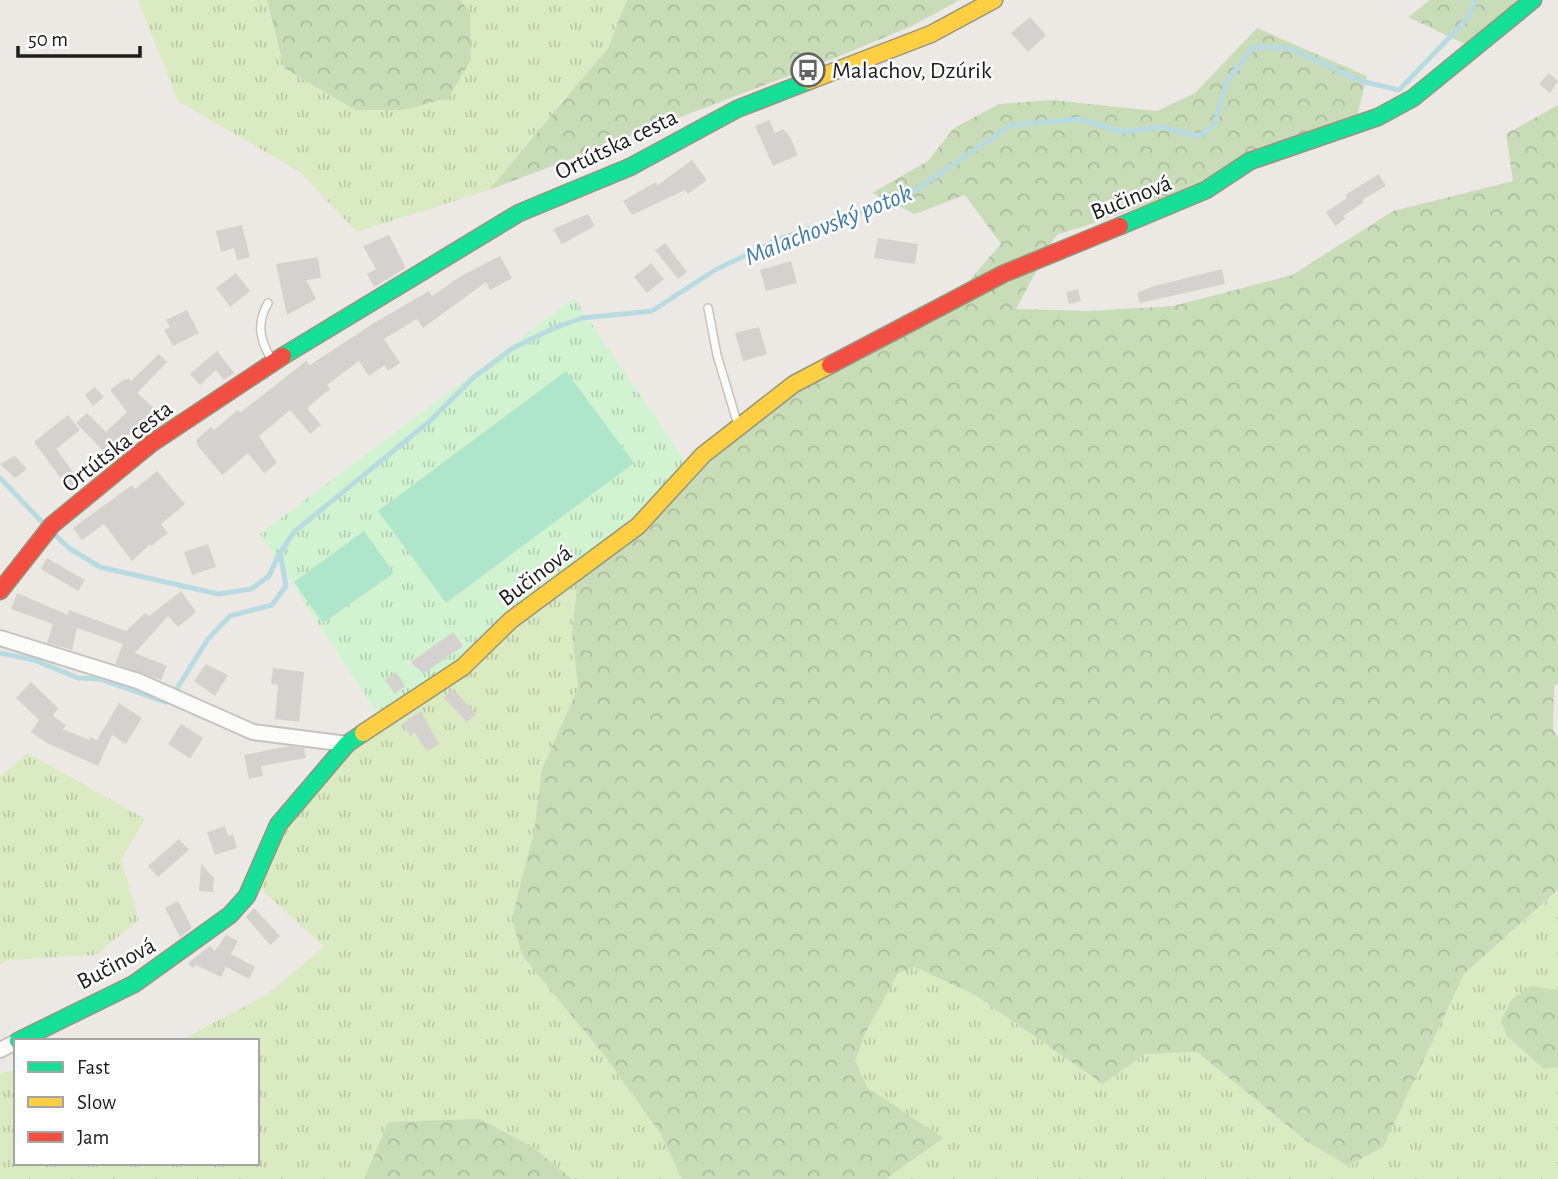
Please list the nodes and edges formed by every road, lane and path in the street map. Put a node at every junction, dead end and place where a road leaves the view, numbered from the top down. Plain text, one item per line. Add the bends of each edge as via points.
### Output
1 (994, 0) edge
2 (1533, 0) edge
3 (268, 303) dead end
4 (708, 307) dead end
5 (274, 363) junction
6 (739, 427) junction
7 (1, 584) edge
8 (0, 638) edge
9 (347, 744) junction
10 (21, 1039) edge

1 - 5 street, Ortútska cesta via 932,34 737,109 631,167 519,213
2 - 6 street, Bučinová via 1413,98 1378,117 1250,161 1206,190 1003,274 794,384
3 - 5 lane via 261,337
4 - 6 lane
5 - 7 street, Ortútska cesta via 152,443 48,529
6 - 9 street, Bučinová via 703,455 638,526 511,620 463,667
8 - 9 street via 117,674 253,732
9 - 10 street, Bučinová via 278,824 247,896 230,915 134,984

